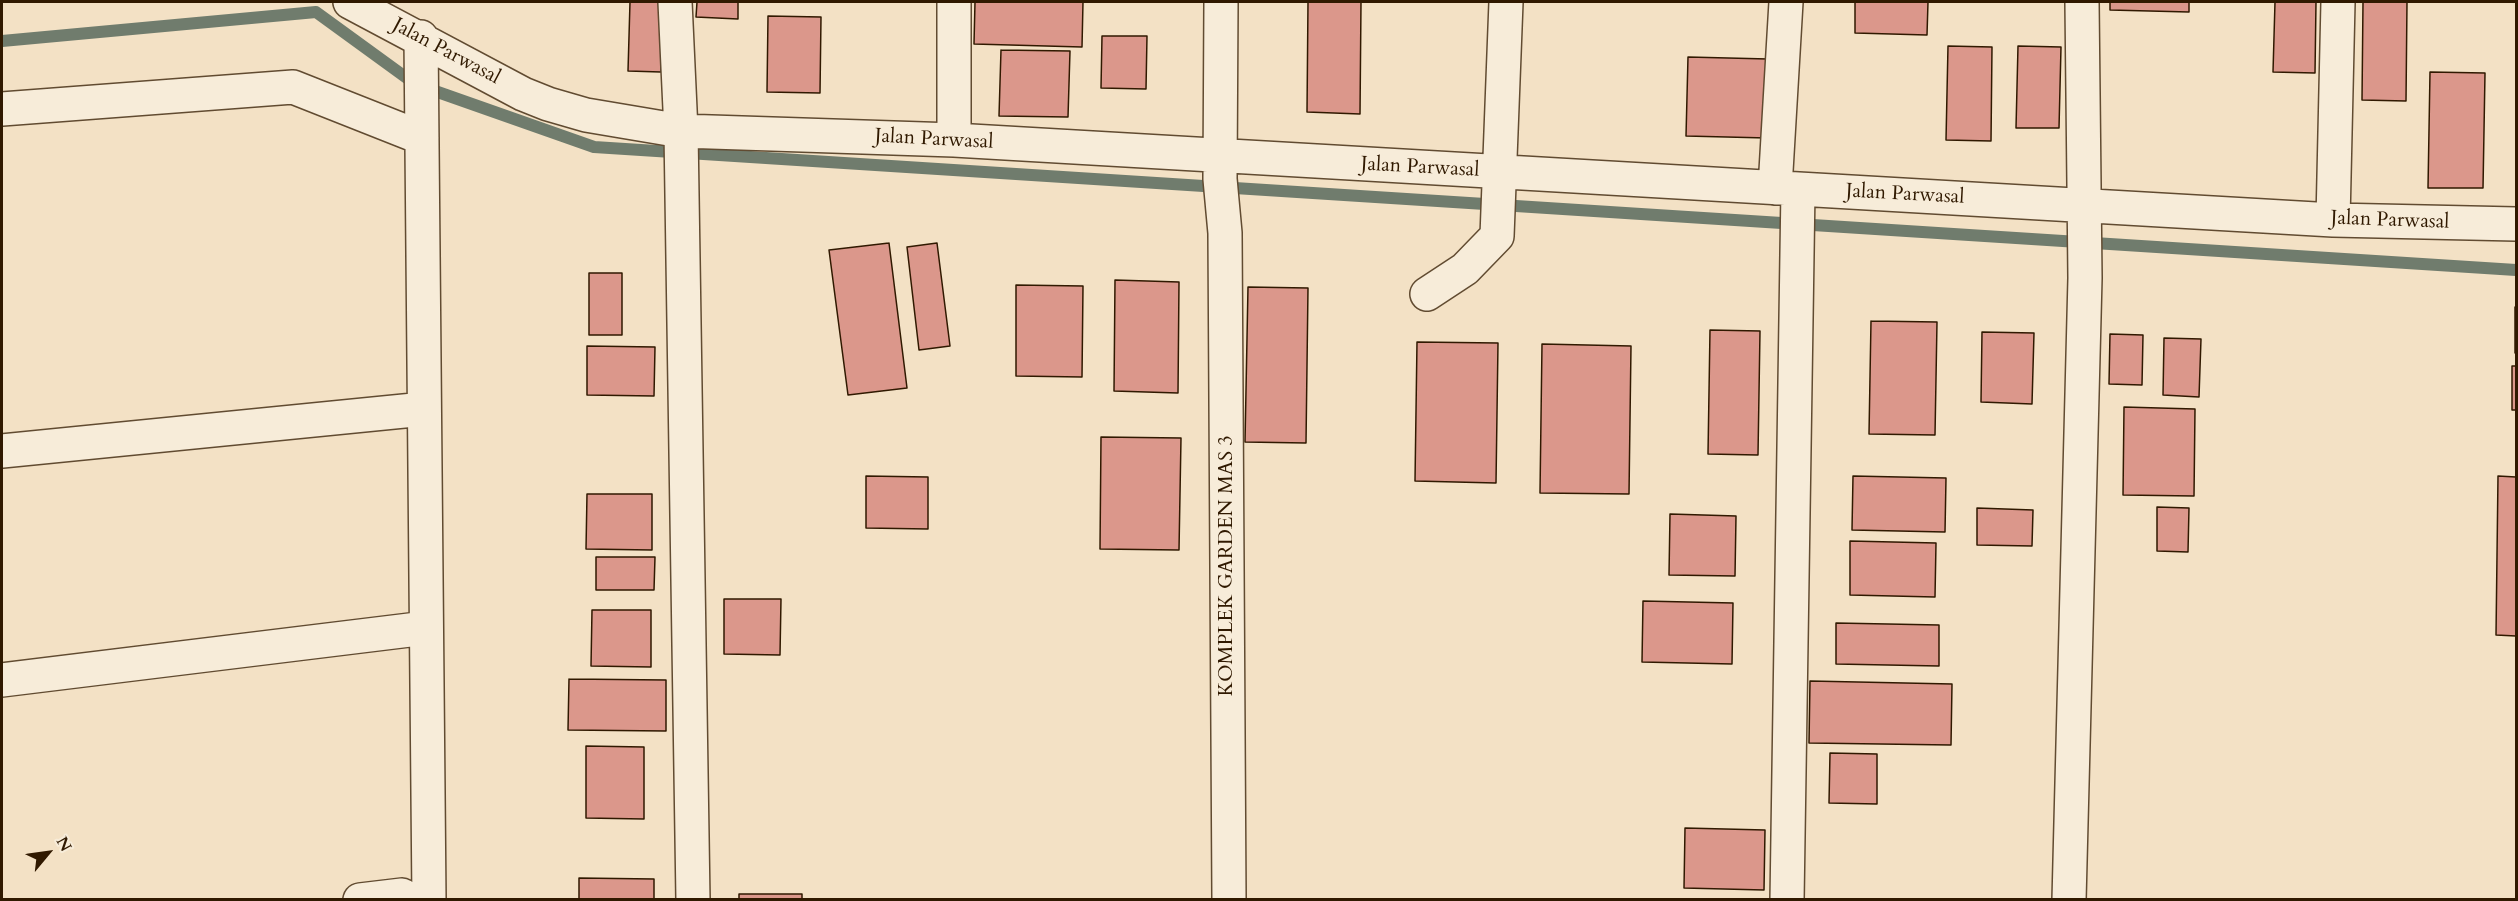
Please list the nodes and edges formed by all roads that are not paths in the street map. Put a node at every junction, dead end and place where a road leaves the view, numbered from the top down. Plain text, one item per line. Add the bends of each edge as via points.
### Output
1 (350, 2) edge
2 (675, 2) edge
3 (954, 2) edge
4 (1221, 2) edge
5 (1506, 2) edge
6 (1786, 2) edge
7 (2082, 2) edge
8 (2338, 2) edge
9 (421, 38) junction
10 (2, 109) edge
11 (422, 138) junction
12 (681, 139) junction
13 (954, 140) junction
14 (1220, 168) junction
15 (1499, 182) junction
16 (1786, 189) junction
17 (2083, 211) junction
18 (2333, 220) junction
19 (2517, 224) edge
20 (1427, 294) dead end
21 (424, 409) junction
22 (2, 452) edge
23 (426, 628) junction
24 (2, 681) edge
25 (360, 900) edge
26 (410, 900) edge
27 (429, 900) edge
28 (693, 900) edge
29 (1229, 900) edge
30 (1787, 900) edge
31 (2069, 900) edge

1 - 9 street, Jalan Parwasal
2 - 12 street
3 - 13 street
4 - 14 street, KOMPLEK GARDEN MAS 3
5 - 15 street
6 - 16 street
7 - 17 street
8 - 18 street
9 - 11 street
9 - 12 street, Jalan Parwasal via 548,104
10 - 11 street via 292,87
11 - 21 street
12 - 13 street, Jalan Parwasal
12 - 28 street
13 - 14 street, Jalan Parwasal
14 - 15 street, Jalan Parwasal
14 - 29 street, KOMPLEK GARDEN MAS 3 via 1225,233
15 - 16 street, Jalan Parwasal
15 - 20 street via 1497,236 1465,269
16 - 17 street, Jalan Parwasal
16 - 30 street via 1797,253
17 - 18 street, Jalan Parwasal
17 - 31 street via 2085,278
18 - 19 street, Jalan Parwasal
21 - 22 street
21 - 23 street
23 - 24 street
23 - 27 street
25 - 26 street via 402,895

